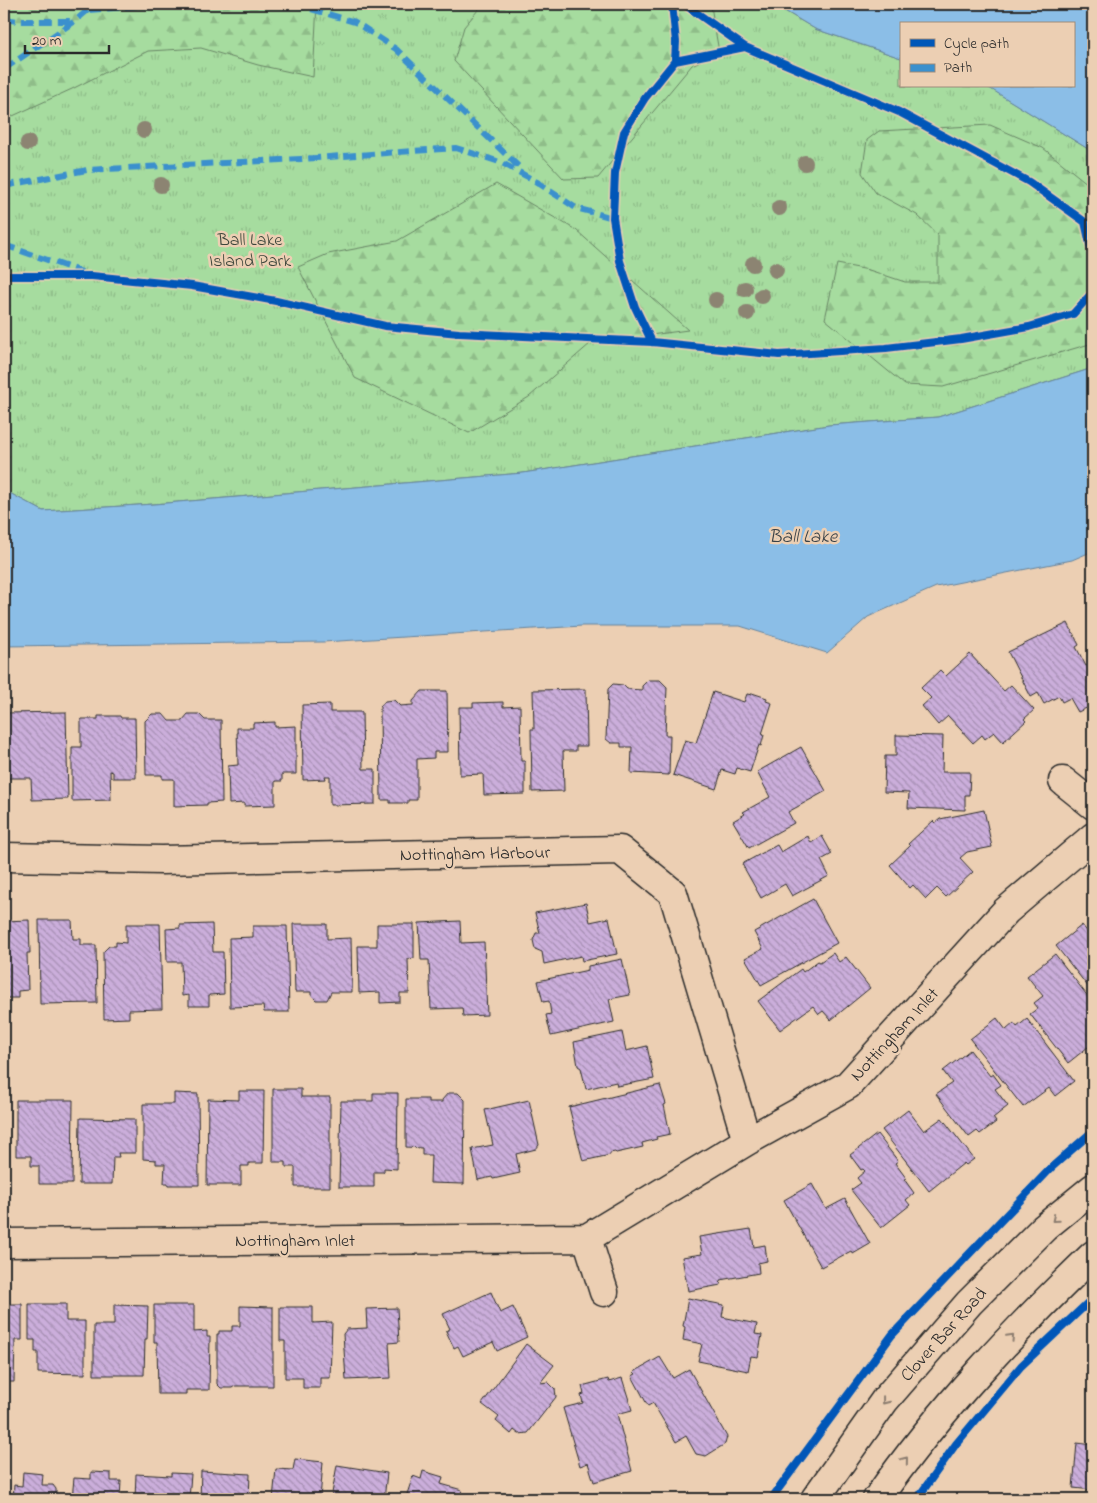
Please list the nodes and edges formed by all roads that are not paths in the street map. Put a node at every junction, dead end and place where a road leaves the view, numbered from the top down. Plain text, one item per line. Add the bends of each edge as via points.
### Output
1 (1063, 781) dead end
2 (1093, 805) edge
3 (1093, 837) edge
4 (4, 857) edge
5 (746, 1141) junction
6 (1093, 1188) edge
7 (587, 1238) junction
8 (4, 1243) edge
9 (1093, 1255) edge
10 (604, 1292) dead end
11 (815, 1499) edge
12 (877, 1499) edge

1 - 2 street
3 - 5 street, Nottingham Inlet via 1006,912 848,1085
4 - 5 street, Nottingham Harbour via 162,860 620,850 673,893
5 - 7 street, Nottingham Inlet
6 -> 11 street, Clover Bar Road via 1044,1228 969,1303 885,1400
7 - 8 street, Nottingham Inlet
7 - 10 street
12 -> 9 street via 901,1464 977,1373

